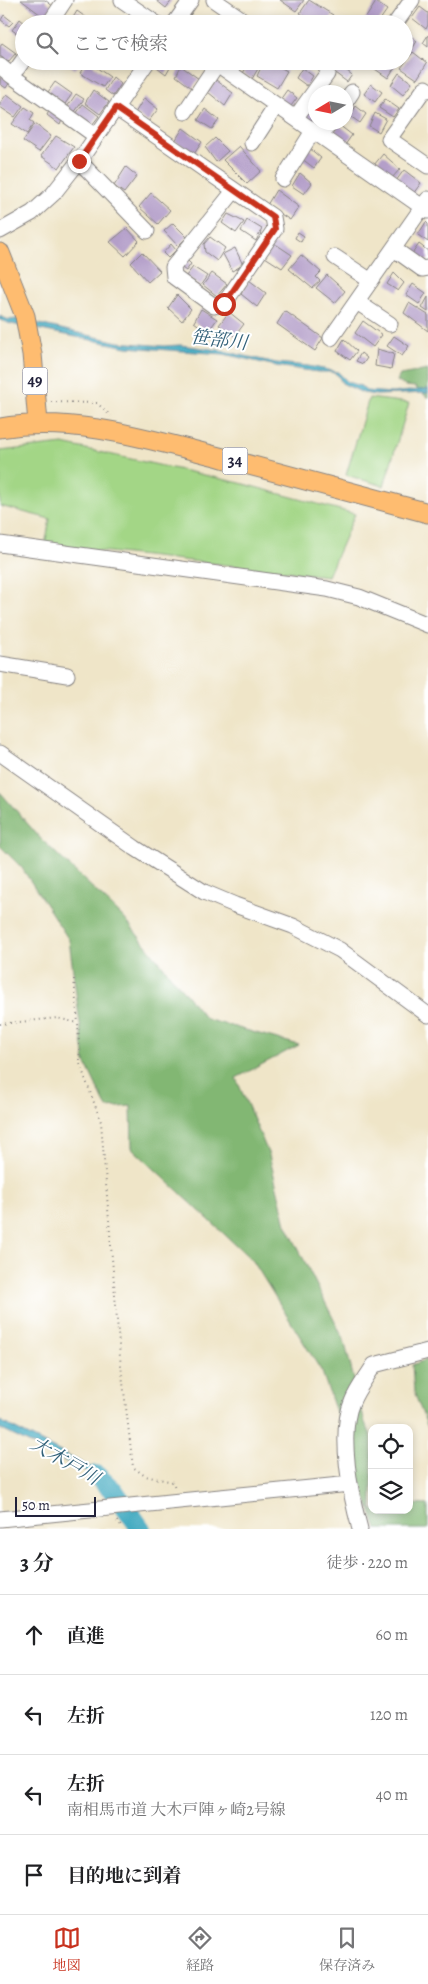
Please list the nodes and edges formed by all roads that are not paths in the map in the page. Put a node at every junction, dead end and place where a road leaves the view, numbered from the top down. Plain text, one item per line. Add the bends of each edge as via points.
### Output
1 (65, 0) edge
2 (122, 0) edge
3 (191, 0) edge
4 (214, 0) edge
5 (412, 0) edge
6 (55, 15) edge
7 (144, 15) edge
8 (180, 15) edge
9 (236, 15) edge
10 (401, 15) edge
11 (0, 66) edge
12 (16, 70) edge
13 (142, 70) edge
14 (211, 70) edge
15 (225, 70) edge
16 (327, 74) dead end
17 (12, 76) junction
18 (428, 90) edge
19 (276, 106) junction
20 (116, 108) junction
21 (185, 112) dead end
22 (296, 117) junction
23 (321, 130) edge
24 (317, 133) junction
25 (96, 136) junction
26 (252, 143) dead end
27 (79, 161) junction
28 (428, 166) edge
29 (283, 179) dead end
30 (234, 190) junction
31 (426, 206) edge
32 (0, 230) edge
33 (147, 231) dead end
34 (394, 249) junction
35 (0, 253) edge
36 (335, 257) dead end
37 (428, 268) edge
38 (371, 282) junction
39 (357, 302) junction
40 (390, 324) dead end
41 (331, 338) dead end
42 (38, 424) junction
43 (0, 428) edge
44 (428, 513) edge
45 (0, 544) edge
46 (428, 625) edge
47 (0, 664) edge
48 (67, 675) dead end
49 (0, 753) edge
50 (428, 1014) edge
51 (428, 1351) edge
52 (350, 1484) junction
53 (0, 1519) edge
54 (360, 1529) edge

1 - 6 street
2 - 7 street
3 - 8 street
4 - 9 street
5 - 10 street
11 - 17 street
12 - 17 street
13 - 20 street
14 - 21 street
15 - 19 street
16 - 22 street
17 - 25 street
18 - 28 street via 425,88 389,139
19 - 22 street
19 - 26 street
20 - 25 street
20 - 30 street
22 - 24 street
23 - 24 street
24 - 29 street
24 - 31 street
25 - 27 street
27 - 32 street via 40,208
27 - 33 street
30 - 30 street via 273,217 275,229 224,304 214,306 174,277 173,267
31 - 34 street
34 - 37 street via 422,269
34 - 38 street
35 - 42 main road, 49 via 25,316
36 - 38 street
38 - 39 street
39 - 40 street
39 - 41 street
42 - 43 main road, 34
42 - 44 main road, 34 via 84,427 171,445
45 - 46 street via 327,589 359,597
47 - 48 street
49 - 50 street via 204,892 293,926 340,950
51 - 52 street via 374,1365 351,1403 345,1438
52 - 53 street
52 - 54 street

